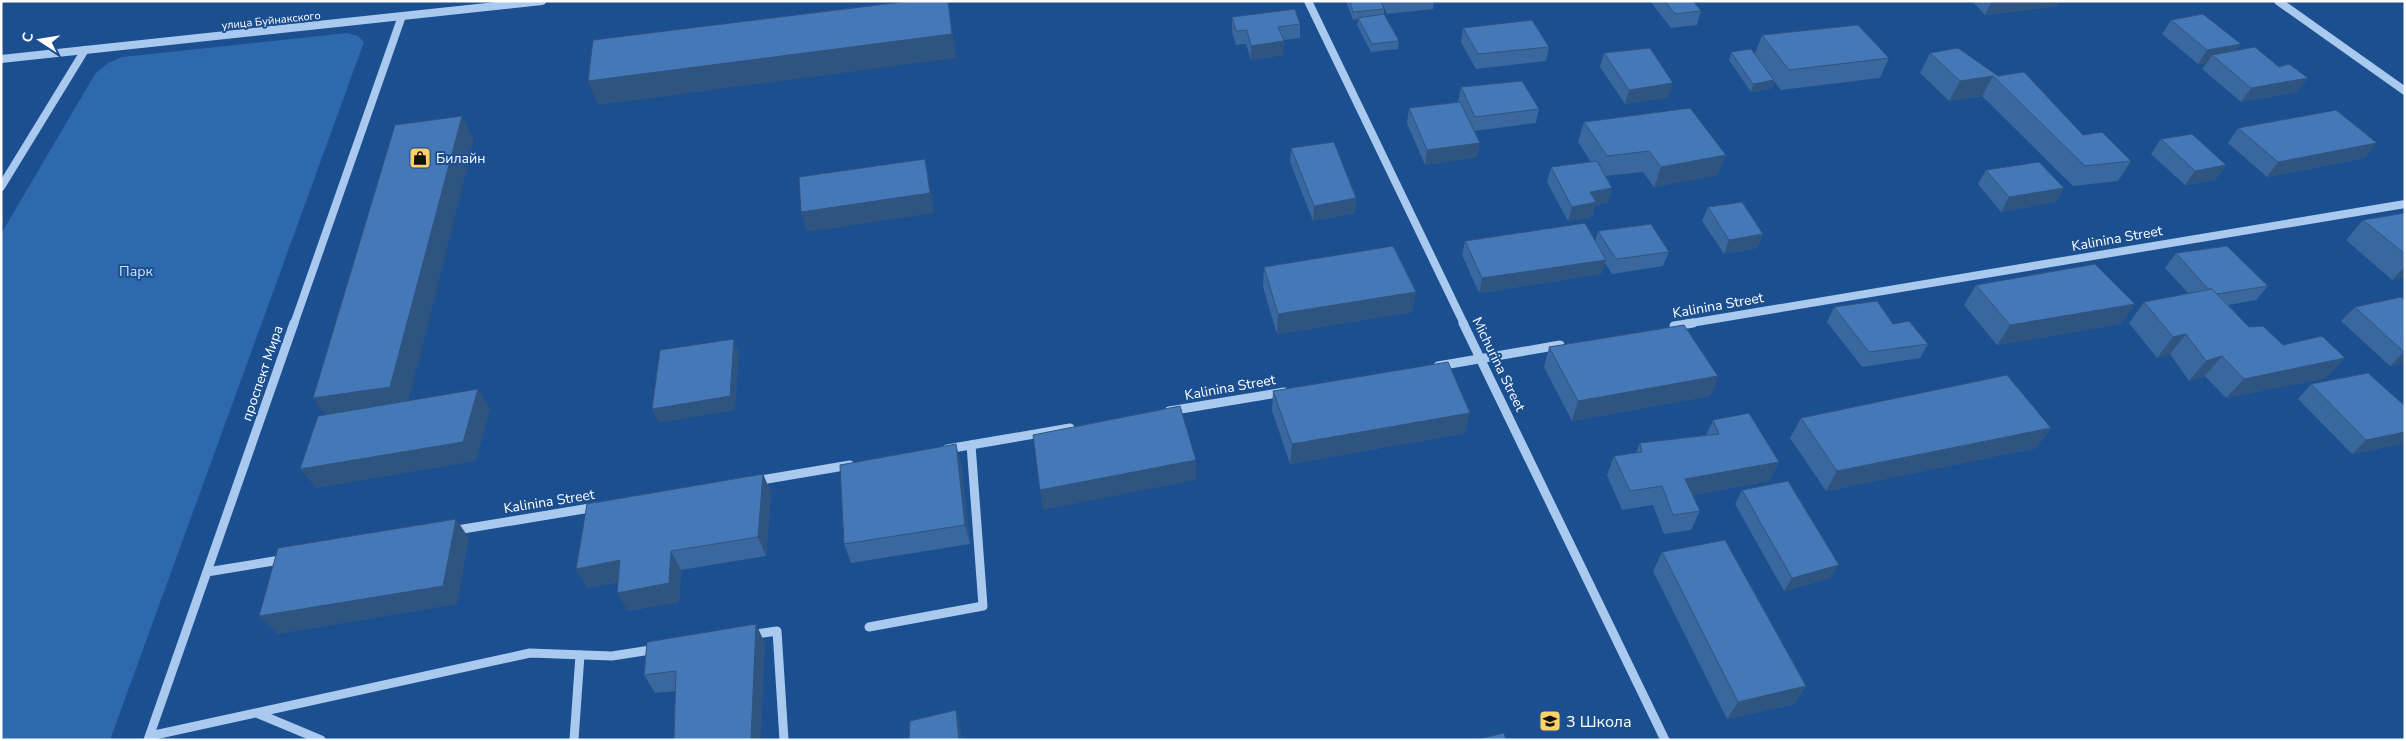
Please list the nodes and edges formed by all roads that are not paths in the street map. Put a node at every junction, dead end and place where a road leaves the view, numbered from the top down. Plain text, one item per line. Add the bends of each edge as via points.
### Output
1 (542, 1) edge
2 (1308, 1) edge
3 (2278, 1) edge
4 (402, 16) junction
5 (85, 50) junction
6 (1, 59) edge
7 (2405, 91) edge
8 (1, 187) edge
9 (2405, 204) edge
10 (1668, 327) edge
11 (1570, 344) edge
12 (1481, 359) junction
13 (1432, 367) edge
14 (1294, 390) edge
15 (1157, 413) edge
16 (1079, 426) edge
17 (971, 445) junction
18 (941, 450) edge
19 (863, 463) edge
20 (746, 482) edge
21 (608, 505) edge
22 (442, 533) edge
23 (295, 557) edge
24 (207, 572) junction
25 (869, 627) dead end
26 (738, 637) edge
27 (670, 647) edge
28 (580, 654) junction
29 (258, 714) junction
30 (149, 738) edge
31 (321, 740) edge
32 (574, 740) edge
33 (784, 740) edge
34 (1665, 740) edge

1 - 4 street, улица Буйнакского
2 - 12 street, Michurina Street
3 - 7 street
4 - 5 street, улица Буйнакского
4 - 24 street, проспект Мира
5 - 6 street, улица Буйнакского
5 - 8 street
9 - 10 street, Kalinina Street
11 - 12 street
12 - 13 street
12 - 34 street, Michurina Street
14 - 15 street, Kalinina Street
16 - 17 street
17 - 18 street
17 - 25 street via 983,606
19 - 20 street
21 - 22 street, Kalinina Street
23 - 24 street
24 - 30 street, проспект Мира
26 - 33 street via 777,631
27 - 28 street via 612,656
28 - 29 street via 530,652
28 - 32 street
29 - 30 street
29 - 31 street

